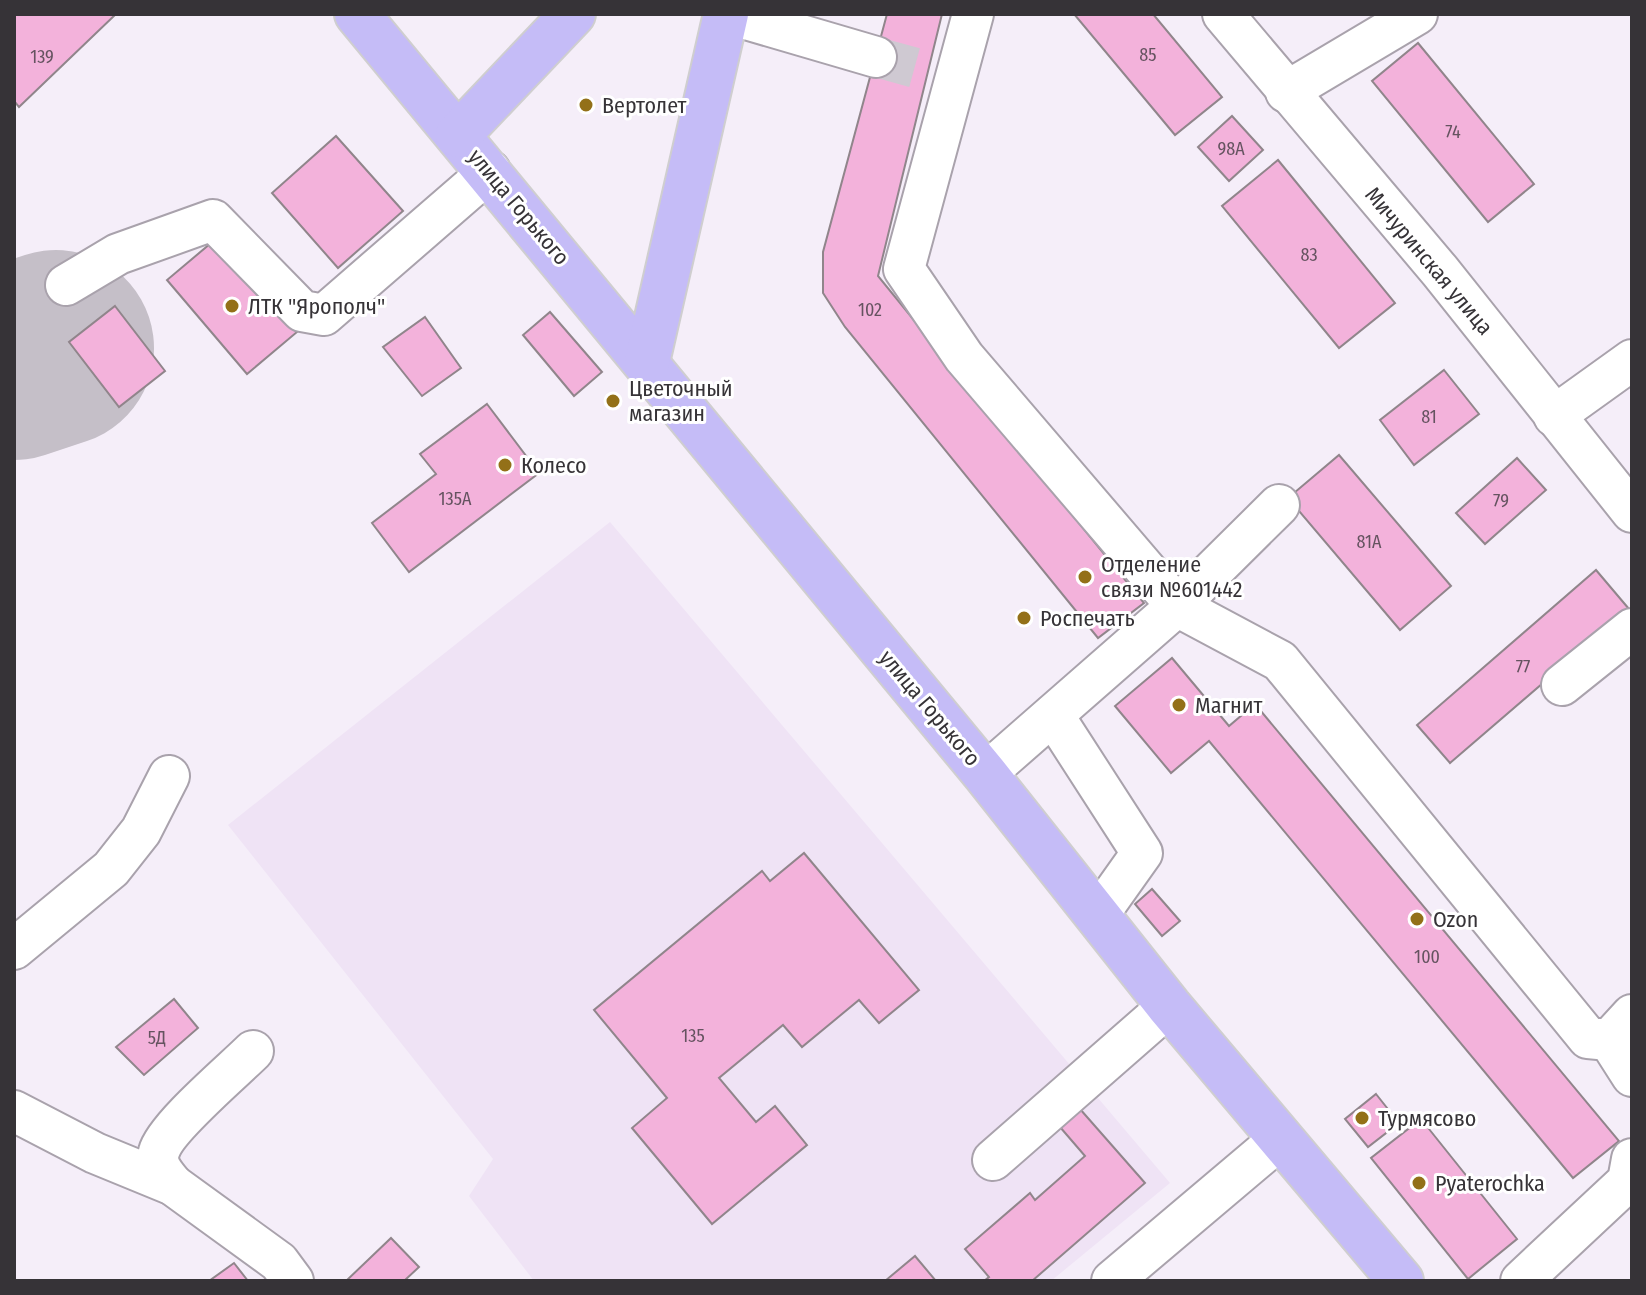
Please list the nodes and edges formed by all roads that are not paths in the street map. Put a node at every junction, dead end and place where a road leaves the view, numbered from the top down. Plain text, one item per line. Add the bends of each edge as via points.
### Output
1 (357, 14) edge
2 (573, 14) edge
3 (727, 14) edge
4 (973, 14) edge
5 (1223, 14) edge
6 (1417, 14) edge
7 (876, 57) tunnel mouth
8 (1286, 92) junction
9 (458, 135) junction
10 (490, 171) junction
11 (66, 285) dead end
12 (1632, 360) edge
13 (647, 362) junction
14 (1554, 416) junction
15 (1279, 505) dead end
16 (1632, 512) edge
17 (1177, 606) junction
18 (1632, 629) edge
19 (1562, 685) dead end
20 (1053, 715) junction
21 (985, 774) junction
22 (169, 776) dead end
23 (1098, 915) junction
24 (14, 949) edge
25 (1169, 1006) junction
26 (1621, 1028) edge
27 (253, 1051) dead end
28 (1632, 1076) edge
29 (14, 1111) edge
30 (1280, 1139) junction
31 (1632, 1159) edge
32 (993, 1160) dead end
33 (173, 1185) junction
34 (293, 1281) edge
35 (1112, 1281) edge
36 (1401, 1281) edge
37 (1521, 1281) edge

1 - 9 main road, улица Горького
2 - 9 main road
3 - 7 street
3 - 13 main road
4 - 17 street via 942,75 904,269 964,357
5 - 8 street, Мичуринская улица
6 - 8 street
8 - 14 street, Мичуринская улица via 1440,271
9 - 10 main road, улица Горького
10 - 11 street via 324,315 302,311 213,220 118,254
10 - 13 main road, улица Горького
12 - 14 street
13 - 21 main road, улица Горького
14 - 16 street, Мичуринская улица
15 - 17 street
17 - 20 street
17 - 26 street via 1280,661 1588,1038
18 - 19 street
20 - 21 street
20 - 23 street via 1142,853
21 - 23 main road, улица Горького
22 - 24 street via 141,831 111,869
23 - 25 main road, улица Горького
25 - 30 main road, улица Горького
25 - 32 street
26 - 28 street
27 - 33 street via 169,1134 158,1153 160,1170
29 - 33 street
30 - 35 street
30 - 36 main road, улица Горького
31 - 37 street via 1628,1181
33 - 34 street via 279,1262

